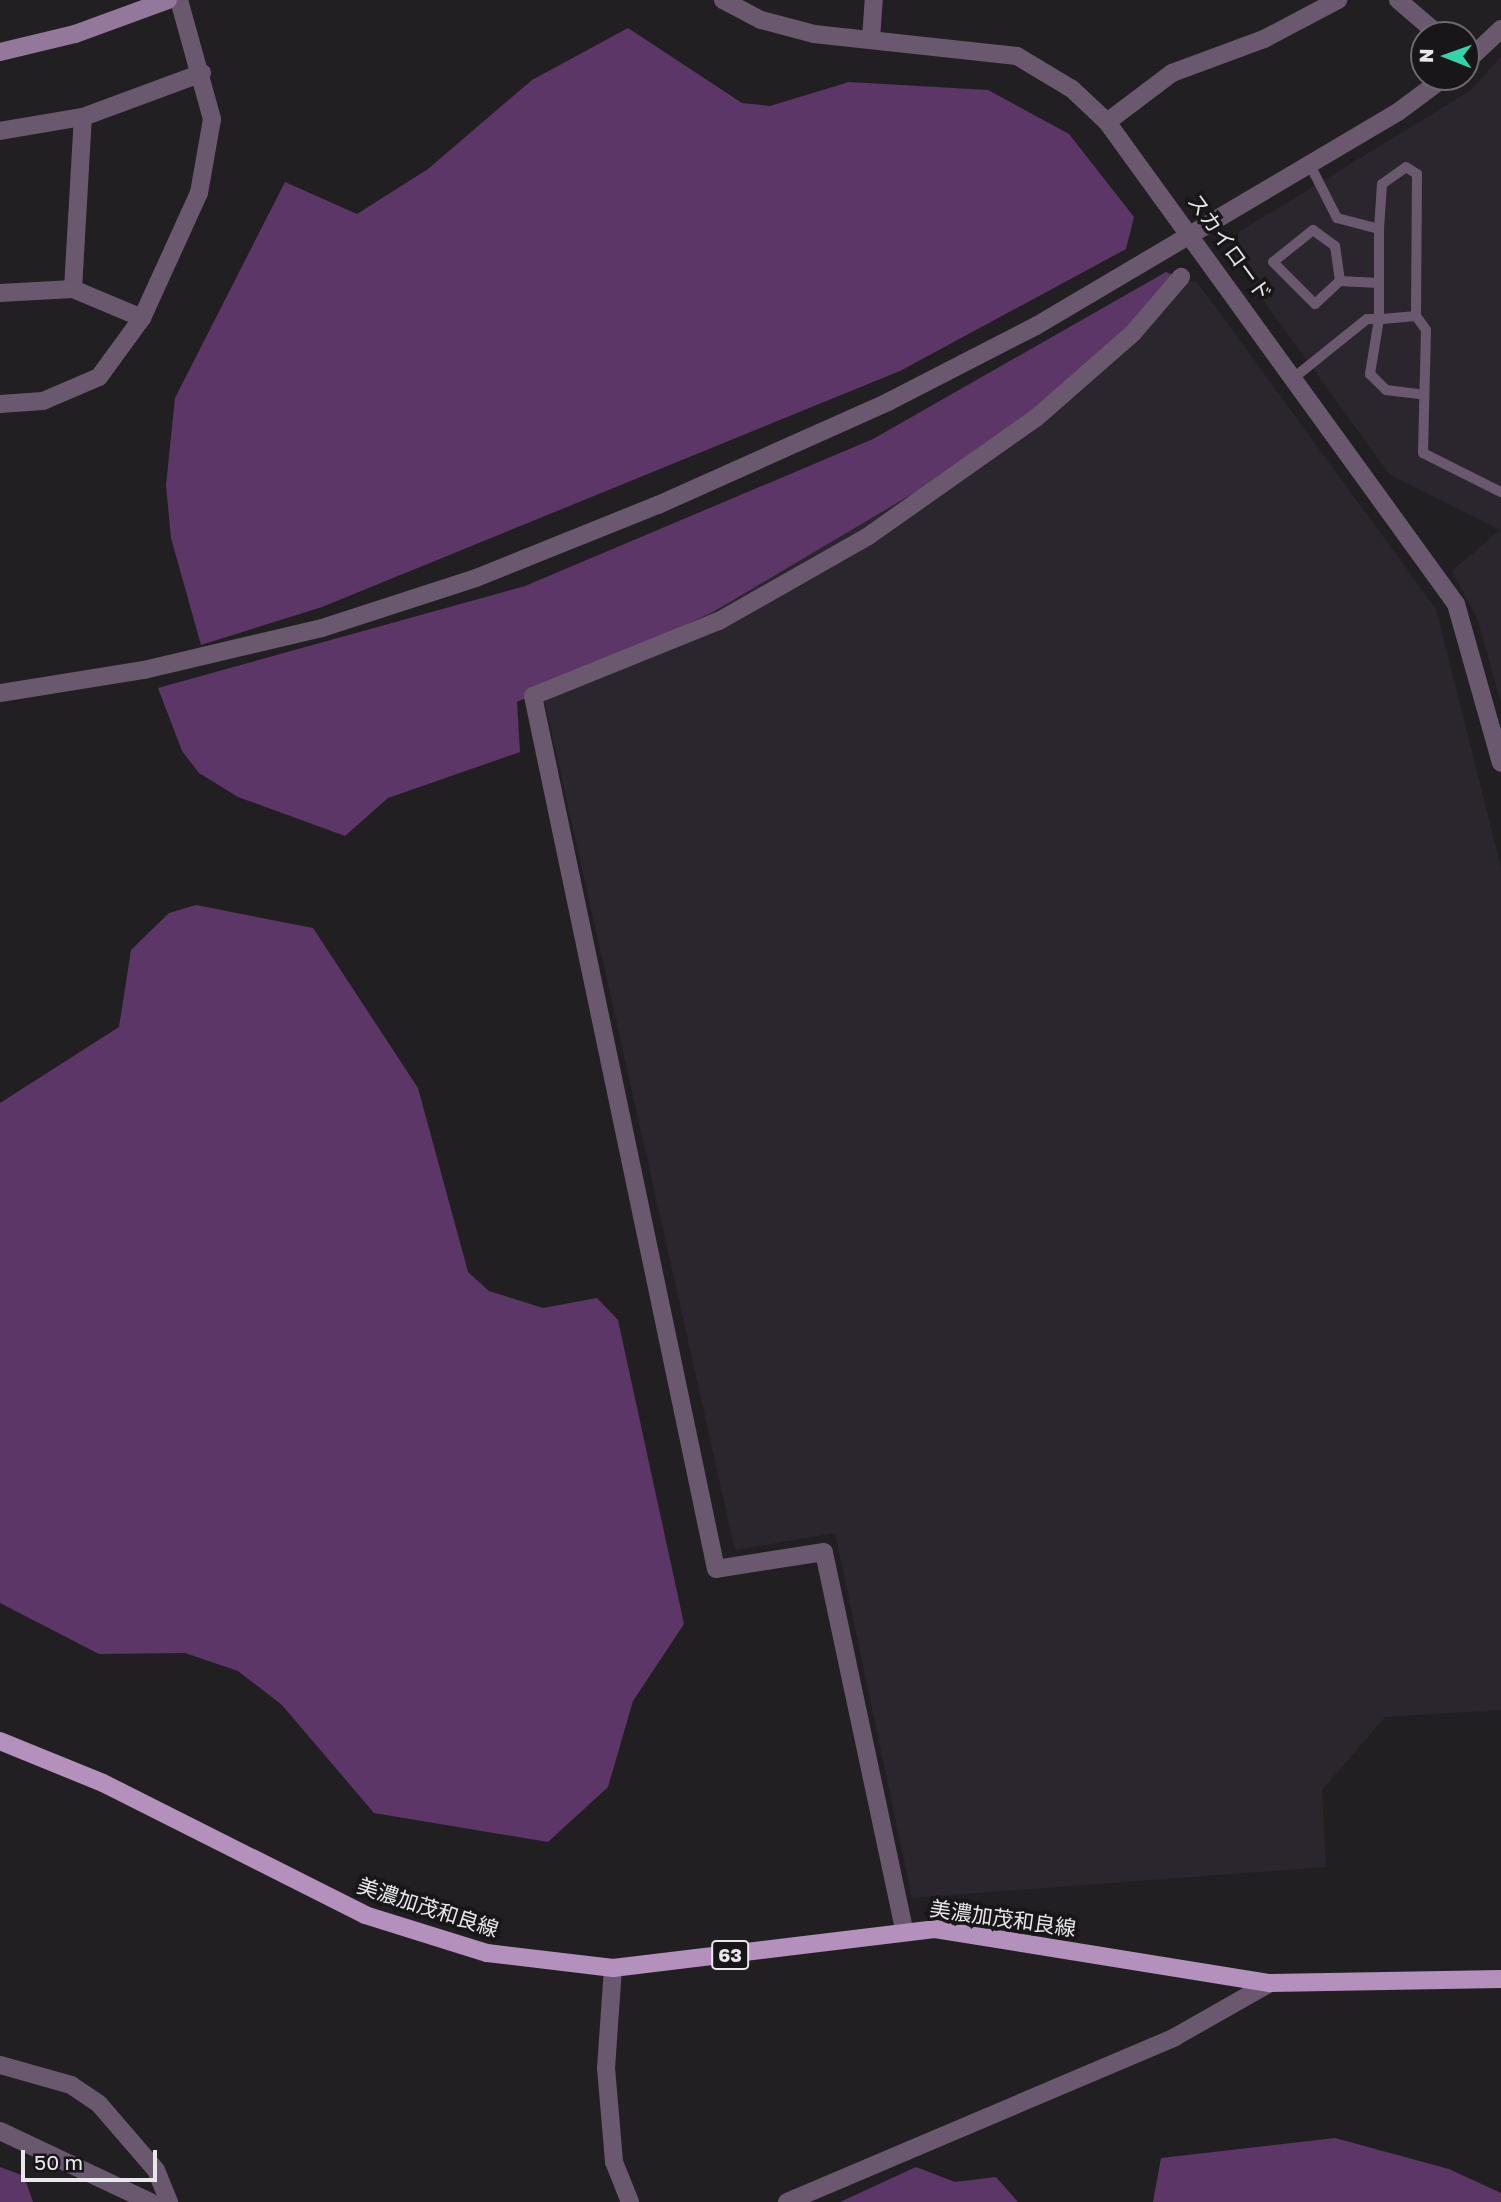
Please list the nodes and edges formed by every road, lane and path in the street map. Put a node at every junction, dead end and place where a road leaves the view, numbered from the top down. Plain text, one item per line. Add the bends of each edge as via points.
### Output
1 (168, 0) edge
2 (179, 0) edge
3 (723, 0) edge
4 (874, 0) edge
5 (1338, 0) edge
6 (1398, 0) edge
7 (1423, 21) edge
8 (1501, 29) edge
9 (871, 39) junction
10 (1480, 48) edge
11 (0, 52) edge
12 (202, 74) junction
13 (1423, 91) edge
14 (83, 117) junction
15 (1107, 122) junction
16 (0, 131) edge
17 (1309, 163) junction
18 (1379, 229) junction
19 (1191, 231) junction
20 (1181, 277) dead end
21 (1340, 281) junction
22 (1379, 283) junction
23 (73, 289) junction
24 (0, 293) edge
25 (1416, 316) junction
26 (142, 318) junction
27 (1378, 319) junction
28 (1296, 376) junction
29 (1424, 395) junction
30 (0, 404) edge
31 (1501, 492) edge
32 (0, 693) edge
33 (1501, 763) edge
34 (0, 1741) edge
35 (904, 1929) junction
36 (613, 1968) junction
37 (1501, 1979) edge
38 (1270, 1983) junction
39 (0, 2065) edge
40 (0, 2132) edge
41 (150, 2202) edge
42 (169, 2202) edge
43 (630, 2202) edge
44 (787, 2202) edge

1 - 11 main road via 75,34
2 - 12 street
3 - 9 street, スカイロード via 761,20
4 - 9 street
5 - 15 street via 1264,39 1172,73
6 - 7 street
8 - 10 street
9 - 15 street, スカイロード via 1017,56 1072,89
12 - 14 street
12 - 26 street via 212,119 210,153
13 - 17 street
14 - 16 street
14 - 23 street
15 - 19 street, スカイロード
17 - 18 lane via 1337,218
17 - 19 street
18 - 22 lane
18 - 25 lane via 1382,184 1406,167 1417,174
19 - 28 street, スカイロード
19 - 32 street via 1036,326 934,379 658,505 476,578 261,646
20 - 35 street via 1133,332 1036,418 867,537 719,621 533,696 716,1569 824,1552
21 - 21 lane via 1315,304 1273,262 1313,230 1335,246
21 - 22 lane
22 - 27 lane
23 - 24 street
23 - 26 street
25 - 27 lane
25 - 29 lane via 1426,330
26 - 30 street via 99,377 43,401
27 - 28 lane via 1367,319
27 - 29 lane via 1370,374 1386,390
28 - 33 street, スカイロード via 1456,604
29 - 31 lane via 1423,453
34 - 36 main road, 美濃加茂和良線 / 63 via 103,1783 365,1915 487,1953
35 - 36 main road, 美濃加茂和良線 / 63
35 - 38 main road, 美濃加茂和良線 / 63
36 - 43 street via 606,2068 614,2162
37 - 38 main road, 美濃加茂和良線 / 63
38 - 44 street via 1175,2037
39 - 42 street via 71,2085 99,2105 156,2170
40 - 41 street

